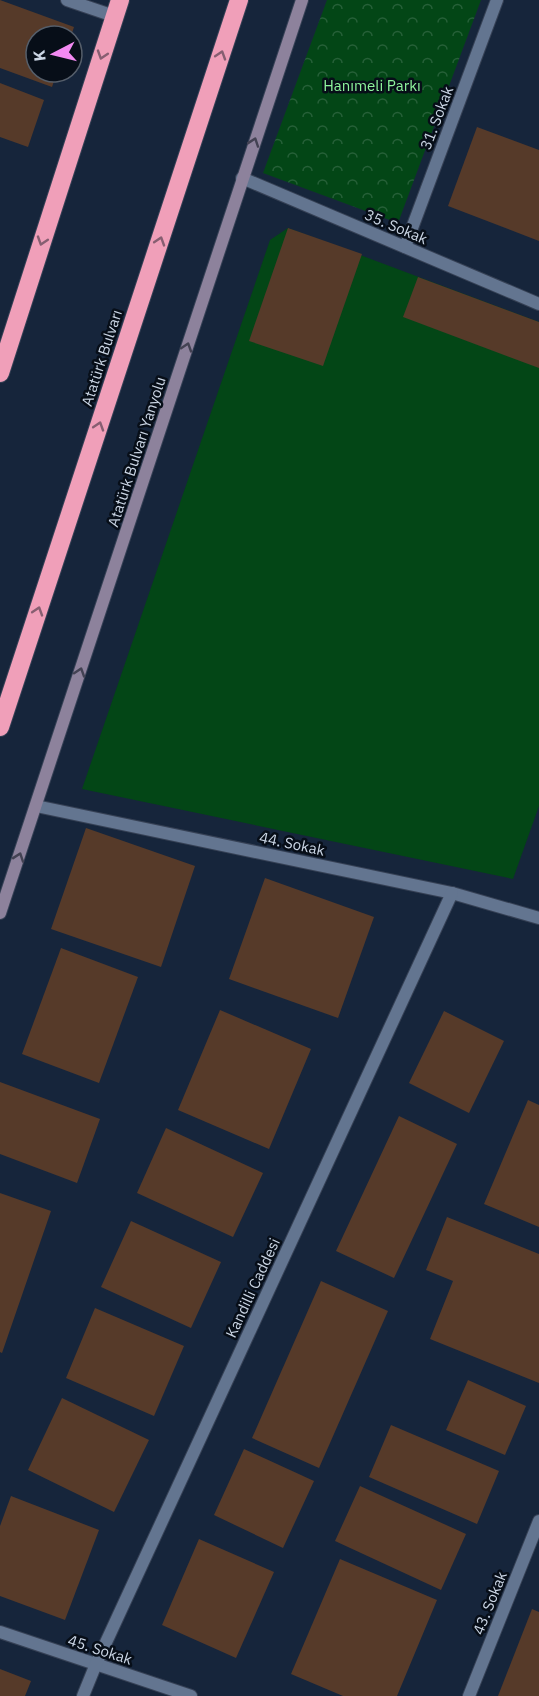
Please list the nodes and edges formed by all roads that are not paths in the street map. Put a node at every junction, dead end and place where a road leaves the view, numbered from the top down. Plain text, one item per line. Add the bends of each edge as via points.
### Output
1 (67, 0) edge
2 (239, 0) edge
3 (302, 0) edge
4 (497, 0) edge
5 (117, 8) edge
6 (242, 178) junction
7 (405, 247) junction
8 (539, 303) edge
9 (0, 373) edge
10 (0, 727) edge
11 (36, 806) junction
12 (452, 893) junction
13 (0, 912) edge
14 (539, 918) edge
15 (539, 1521) edge
16 (0, 1632) edge
17 (96, 1664) junction
18 (83, 1696) edge
19 (191, 1696) edge
20 (469, 1696) edge

1 - 5 street
10 -> 2 highway, Atatürk Bulvarı
6 -> 3 main road, Atatürk Bulvarı Yanyolu
4 - 7 street, 31. Sokak
5 -> 9 highway
6 - 7 street, 35. Sokak
11 -> 6 main road, Atatürk Bulvarı Yanyolu
7 - 8 street, 35. Sokak
11 - 12 street, 44. Sokak
13 -> 11 main road, Atatürk Bulvarı Yanyolu
12 - 14 street, 44. Sokak
12 - 17 street, Kandilli Caddesi
15 - 20 street, 43. Sokak
16 - 17 street, 45. Sokak
17 - 18 street, Kandilli Caddesi
17 - 19 street, 45. Sokak

